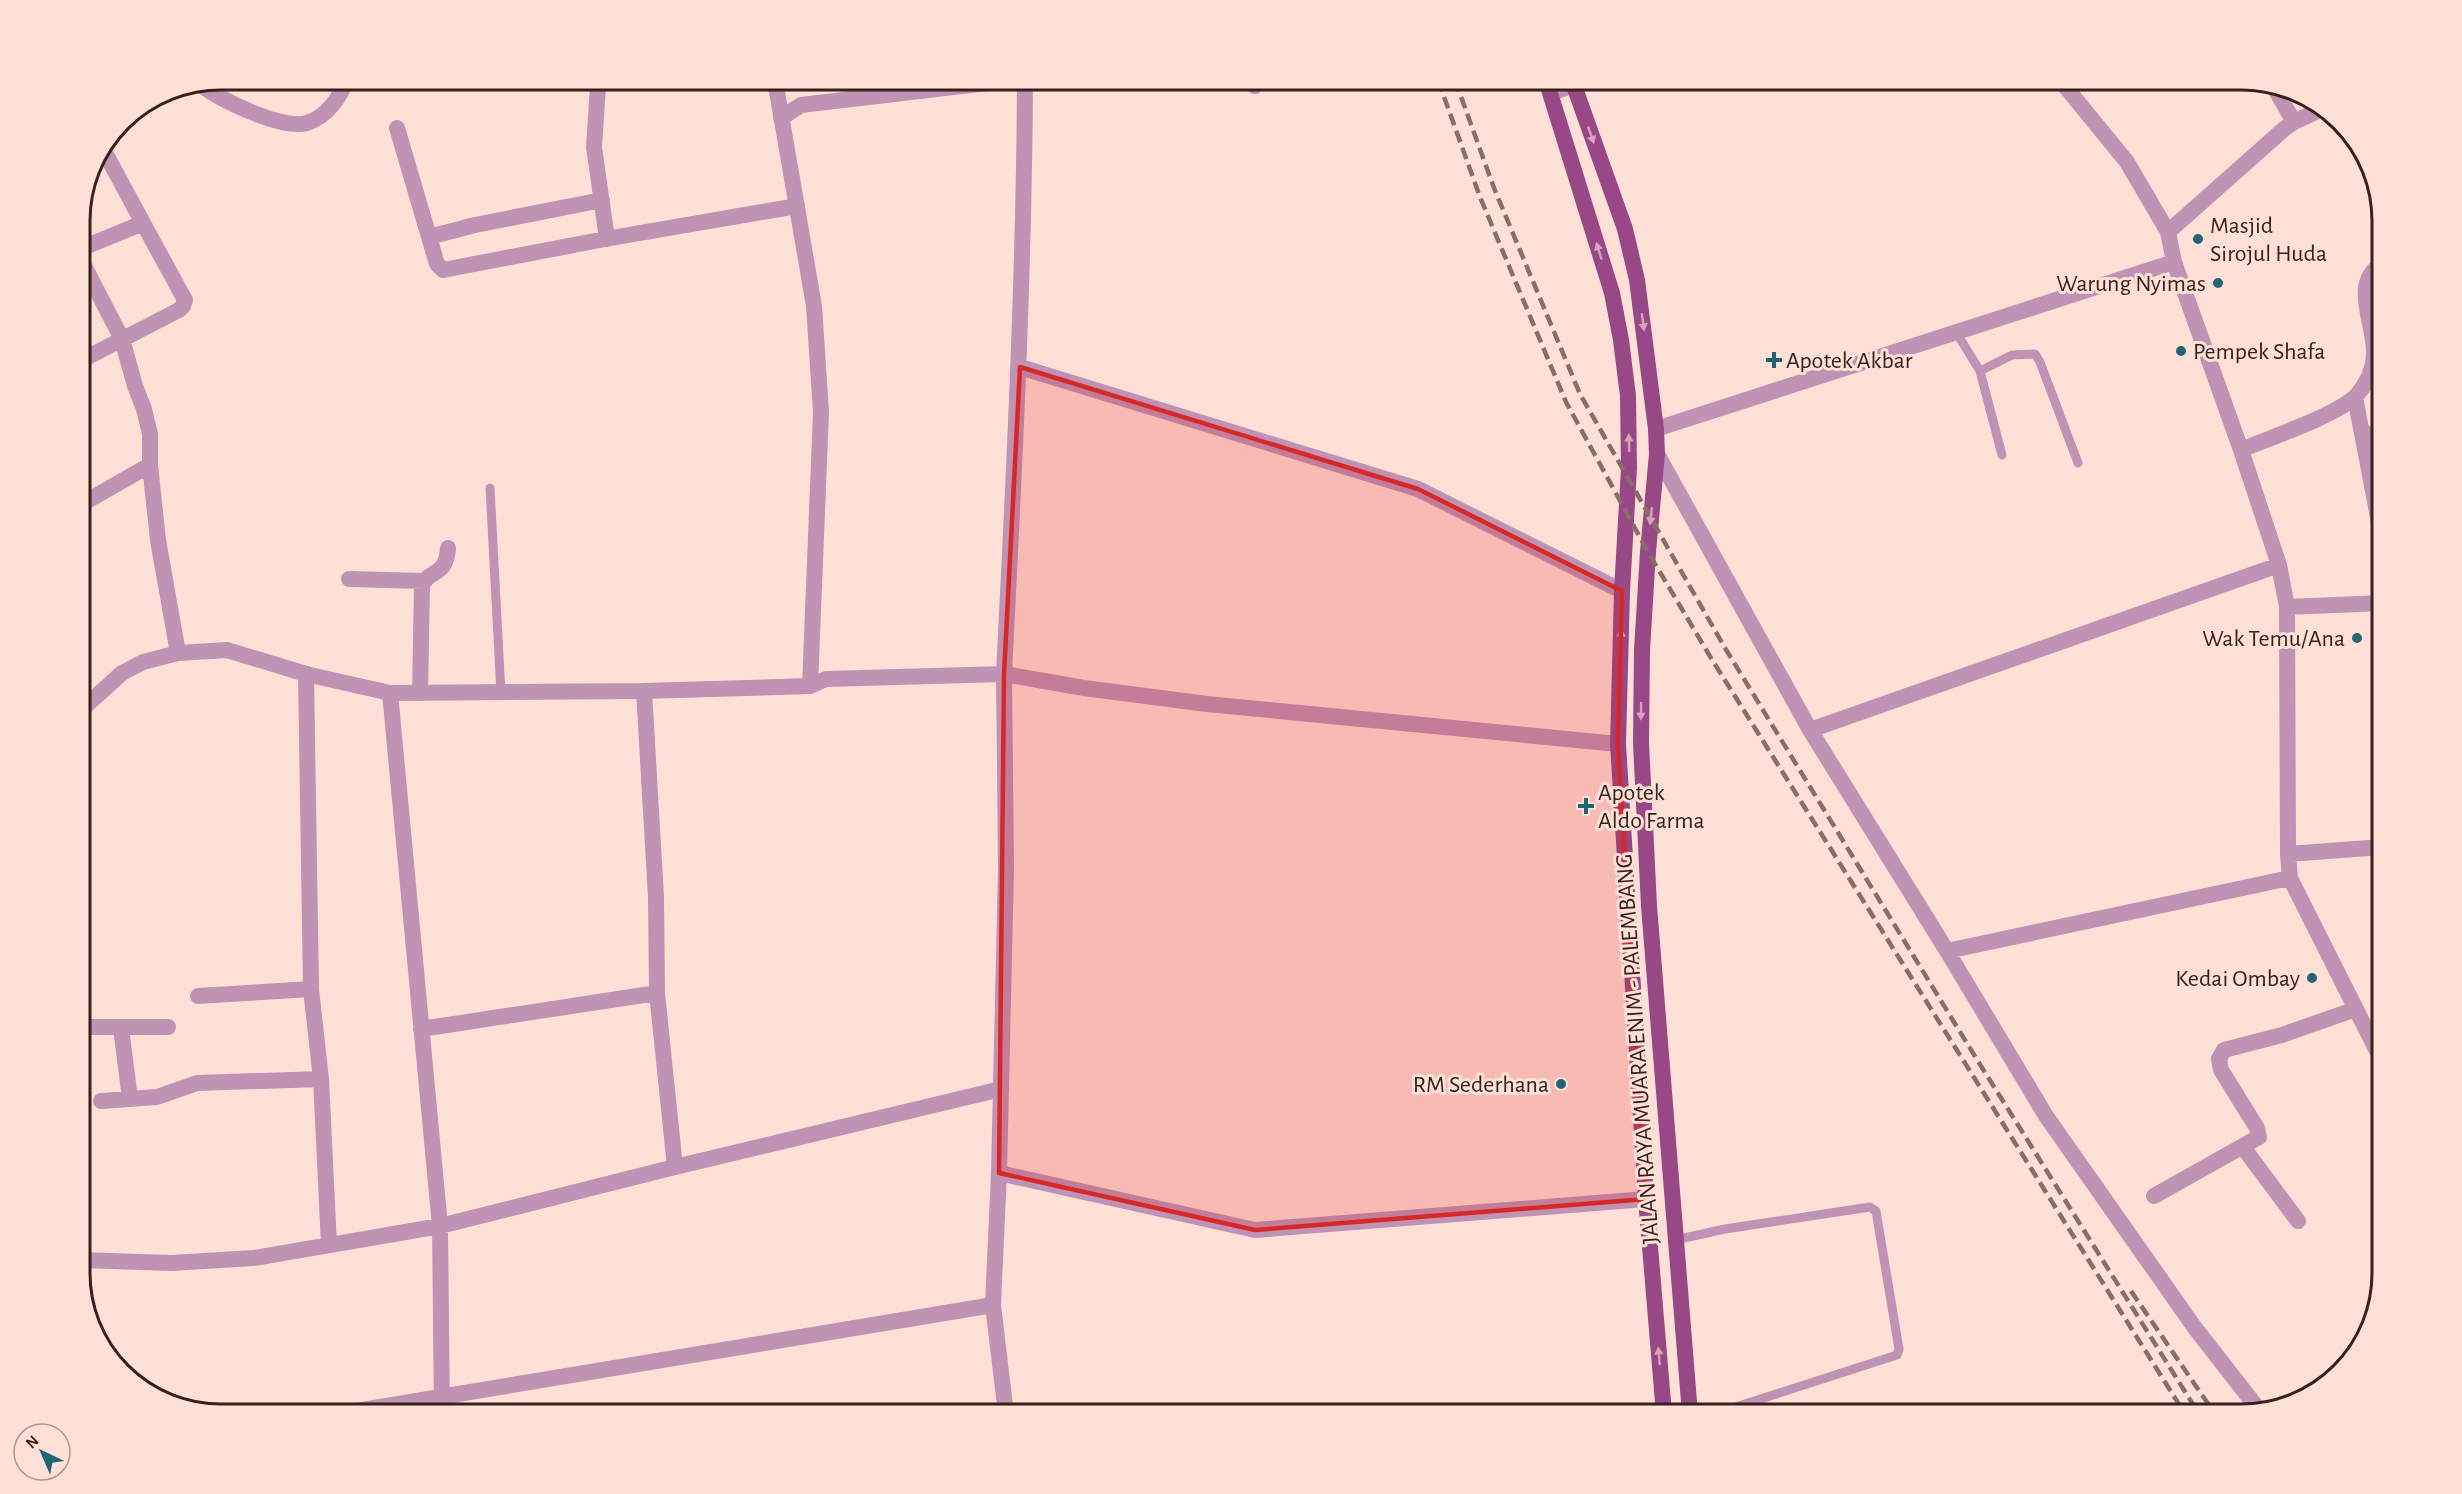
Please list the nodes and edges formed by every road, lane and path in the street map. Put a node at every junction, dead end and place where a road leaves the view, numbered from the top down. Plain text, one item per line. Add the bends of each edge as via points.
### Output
1 (211, 90) edge
2 (343, 90) edge
3 (598, 90) edge
4 (777, 90) edge
5 (928, 90) edge
6 (1025, 90) edge
7 (1550, 90) edge
8 (1581, 90) edge
9 (2068, 90) edge
10 (2279, 95) edge
11 (2314, 113) edge
12 (782, 118) junction
13 (2294, 122) junction
14 (398, 128) dead end
15 (107, 157) edge
16 (602, 200) junction
17 (797, 206) junction
18 (143, 223) junction
19 (2168, 232) junction
20 (429, 237) junction
21 (607, 239) junction
22 (90, 245) edge
23 (2174, 262) junction
24 (2372, 272) edge
25 (90, 277) edge
26 (1956, 332) junction
27 (2372, 338) edge
28 (122, 339) junction
29 (90, 356) edge
30 (1020, 368) junction
31 (2372, 368) edge
32 (1980, 371) junction
33 (2355, 397) junction
34 (1656, 429) junction
35 (2372, 434) edge
36 (2362, 435) junction
37 (2241, 450) junction
38 (1657, 454) junction
39 (2002, 456) dead end
40 (2078, 463) dead end
41 (150, 465) junction
42 (2372, 487) edge
43 (490, 488) dead end
44 (90, 499) edge
45 (448, 548) dead end
46 (2279, 565) junction
47 (349, 579) dead end
48 (424, 581) junction
49 (1622, 591) junction
50 (2372, 604) edge
51 (2287, 608) junction
52 (178, 653) junction
53 (306, 674) junction
54 (1004, 674) junction
55 (810, 686) junction
56 (644, 692) junction
57 (390, 693) junction
58 (420, 693) junction
59 (501, 693) junction
60 (90, 702) edge
61 (1810, 730) junction
62 (1618, 744) junction
63 (2372, 849) edge
64 (2288, 854) junction
65 (2290, 878) junction
66 (1947, 951) junction
67 (311, 989) junction
68 (657, 993) junction
69 (198, 996) dead end
70 (2356, 1009) junction
71 (90, 1027) edge
72 (168, 1027) dead end
73 (121, 1028) junction
74 (421, 1029) junction
75 (2372, 1041) edge
76 (321, 1079) junction
77 (1001, 1089) junction
78 (130, 1099) junction
79 (101, 1101) dead end
80 (2243, 1147) junction
81 (675, 1167) junction
82 (999, 1173) junction
83 (2154, 1196) dead end
84 (1646, 1199) junction
85 (2298, 1221) dead end
86 (440, 1226) junction
87 (1675, 1240) junction
88 (329, 1245) junction
89 (90, 1260) edge
90 (993, 1305) junction
91 (441, 1397) junction
92 (2254, 1403) edge
93 (399, 1404) edge
94 (441, 1404) edge
95 (1005, 1404) edge
96 (1663, 1404) edge
97 (1689, 1404) edge
98 (1745, 1404) edge

1 - 2 street via 247,112 298,124 313,120
3 - 16 street via 594,147
4 - 12 street
5 - 12 street via 801,105
6 - 30 street
49 -> 7 main road, JALAN RAYA MUARA ENIM - PALEMBANG via 1629,468 1628,396 1621,340 1612,293
8 -> 34 main road, JALAN RAYA MUARA ENIM - PALEMBANG via 1634,270
9 - 19 street via 2127,162
10 - 13 street
11 - 13 street
12 - 17 street
13 - 19 street
14 - 20 street
15 - 18 street
16 - 20 street
16 - 21 street
17 - 21 street
17 - 55 street via 814,306 821,412
18 - 22 street
18 - 28 street via 185,300 178,310
19 - 23 street
20 - 21 street via 437,264 443,270
23 - 26 street
23 - 37 street
24 - 27 street via 2366,295
25 - 28 street
26 - 32 lane
26 - 34 street
28 - 29 street
28 - 41 street via 150,434
30 - 49 street via 1418,489
30 - 54 street
31 - 33 street
32 - 39 lane
32 - 40 lane via 2012,355 2035,354
33 - 36 street
33 - 37 street via 2339,409
34 - 38 main road, JALAN RAYA MUARA ENIM - PALEMBANG
35 - 36 street
36 - 42 street
37 - 46 street
38 - 61 street
38 -> 87 main road, JALAN RAYA MUARA ENIM - PALEMBANG via 1642,639 1641,743 1649,906
41 - 44 street
41 - 52 street via 158,540
43 - 59 lane
45 - 48 street via 447,562
46 - 51 street
46 - 61 street
47 - 48 street
48 - 58 street
62 -> 49 main road, JALAN RAYA MUARA ENIM - PALEMBANG
50 - 51 street
51 - 64 street
52 - 53 street via 227,650
52 - 60 street via 143,662 122,673
53 - 57 street
53 - 67 street
54 - 55 street via 826,679
54 - 62 street via 1208,704
54 - 77 street via 1006,869
55 - 56 street
56 - 59 street
56 - 68 street via 656,897
57 - 58 street
57 - 74 street
58 - 59 street
61 - 66 street
62 - 84 main road, JALAN RAYA MUARA ENIM - PALEMBANG
63 - 64 street
64 - 65 street
65 - 66 street
65 - 70 street
66 - 92 street via 2046,1116 2195,1328
67 - 69 street
67 - 76 street
68 - 74 street
68 - 81 street
70 - 75 street
70 - 80 street via 2224,1050 2219,1059 2224,1077 2259,1134
71 - 73 street
72 - 73 street
73 - 78 street
74 - 86 street
76 - 78 street via 197,1083 157,1097
76 - 88 street
77 - 81 street
77 - 82 street
78 - 79 street
80 - 83 street
80 - 85 street
81 - 86 street
82 - 84 street via 1255,1230
82 - 90 street
96 -> 84 main road, JALAN RAYA MUARA ENIM - PALEMBANG
86 - 88 street
86 - 91 street
87 - 97 main road, JALAN RAYA MUARA ENIM - PALEMBANG
87 - 98 lane via 1870,1207 1876,1211 1897,1355
88 - 89 street via 254,1258 171,1263
90 - 91 street
90 - 95 street
91 - 93 street
91 - 94 street

